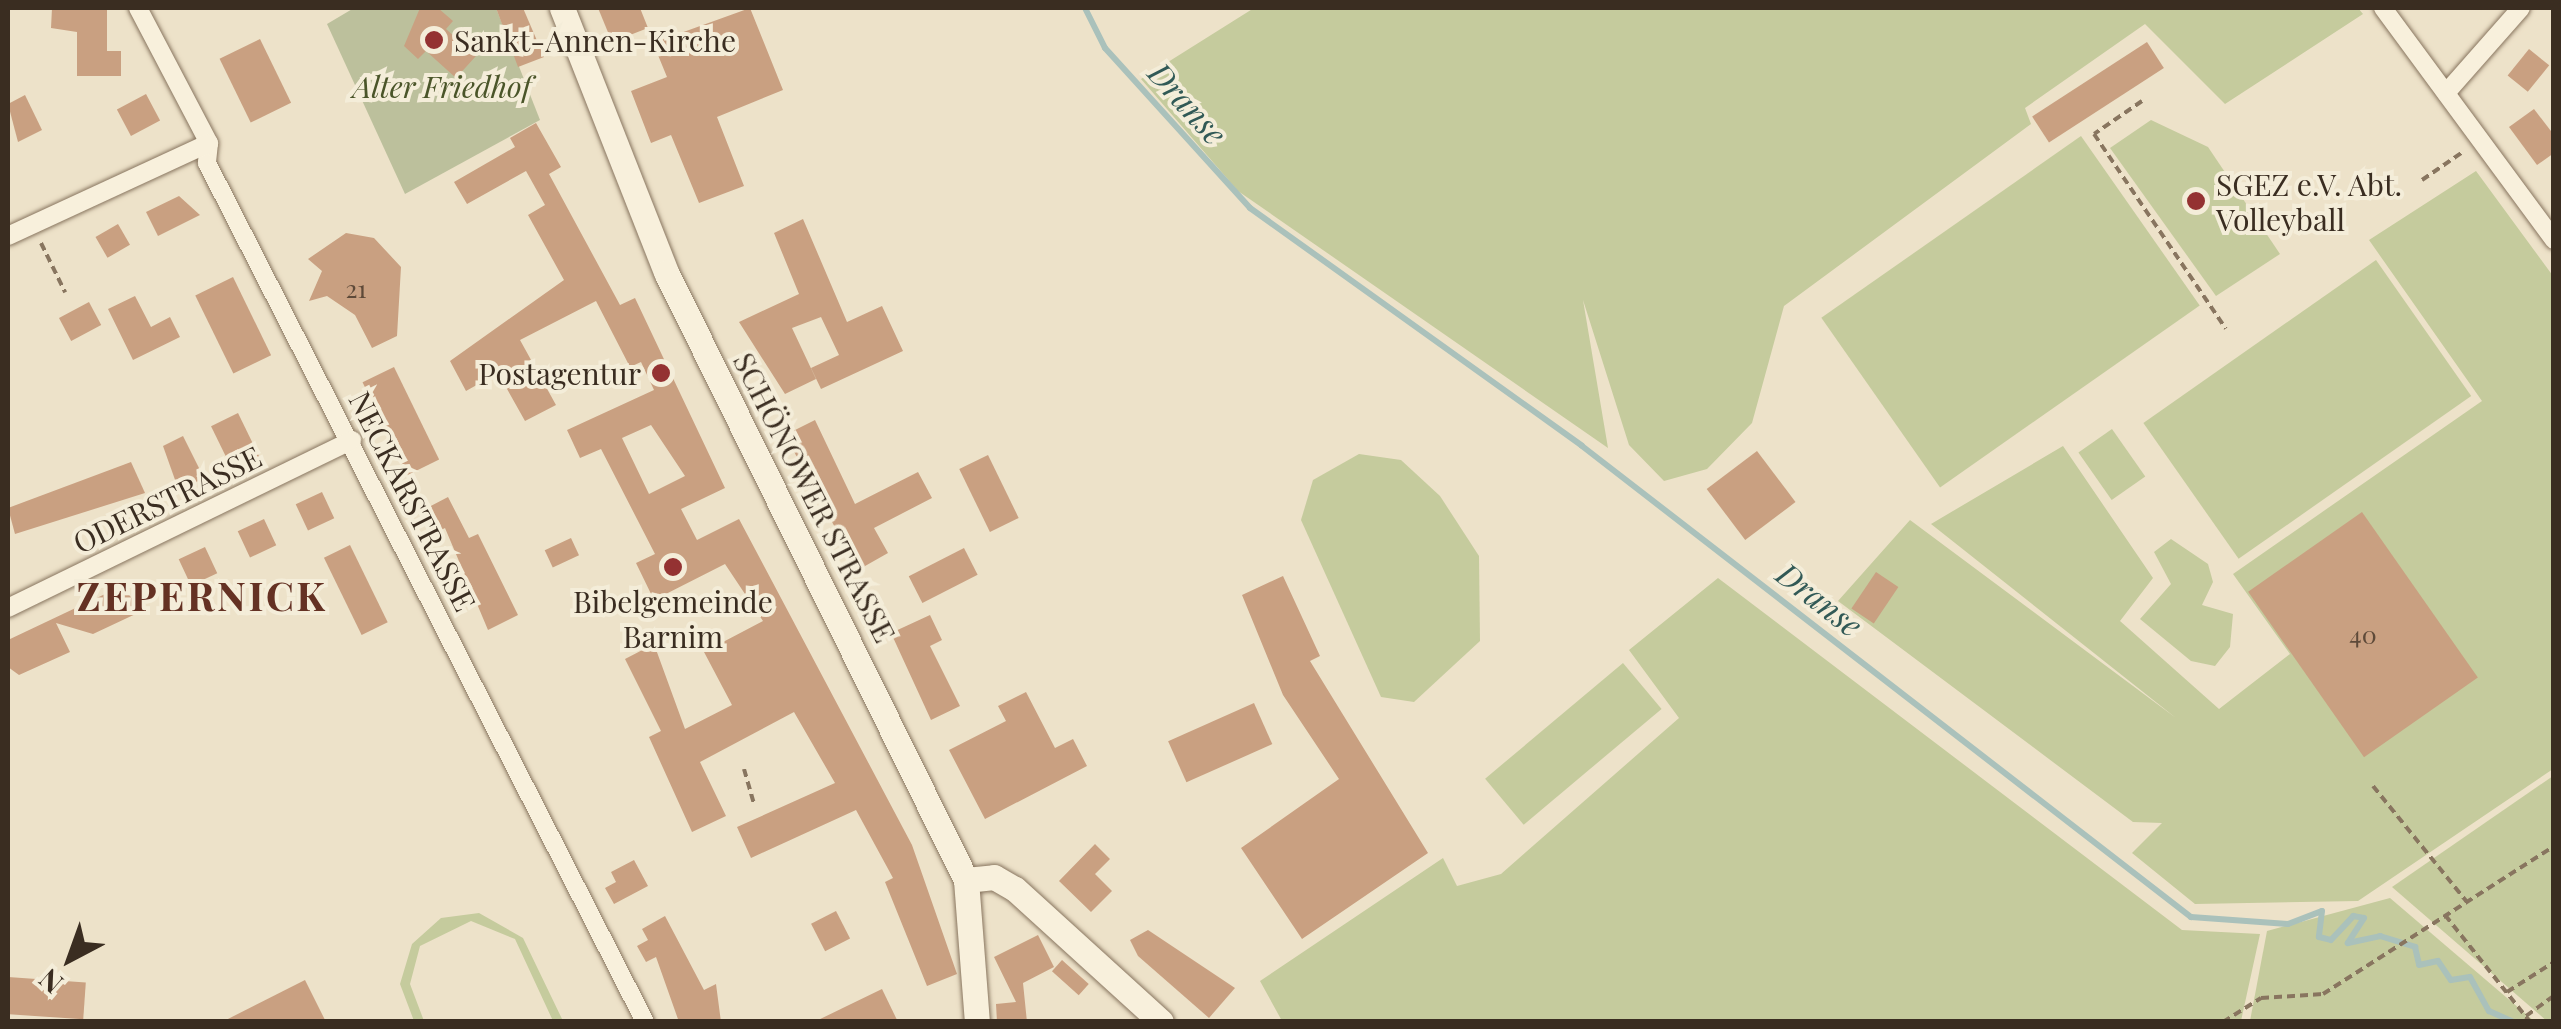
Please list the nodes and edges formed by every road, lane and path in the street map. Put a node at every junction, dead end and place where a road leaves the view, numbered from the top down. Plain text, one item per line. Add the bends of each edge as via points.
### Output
1 (138, 8) edge
2 (562, 8) edge
3 (2383, 8) edge
4 (2521, 8) edge
5 (2446, 93) junction
6 (2142, 101) dead end
7 (2480, 140) junction
8 (209, 144) junction
9 (2422, 180) dead end
10 (32, 224) junction
11 (8, 236) edge
12 (2554, 240) edge
13 (64, 292) dead end
14 (2226, 329) dead end
15 (352, 440) junction
16 (8, 608) edge
17 (744, 768) dead end
18 (2372, 786) dead end
19 (754, 804) dead end
20 (2554, 846) edge
21 (966, 880) junction
22 (2467, 902) junction
23 (2445, 915) junction
24 (2554, 962) edge
25 (2507, 992) junction
26 (2554, 996) edge
27 (2528, 1019) edge
28 (645, 1022) edge
29 (977, 1022) edge
30 (1162, 1022) edge
31 (2222, 1022) edge

1 - 8 street, NECKARSTRASSE
2 - 21 street, SCHÖNOWER STRASSE via 659,257
3 - 5 street
4 - 5 street
5 - 7 street
6 - 14 path via 2094,134
7 - 9 path
7 - 12 street
8 - 10 street
8 - 15 street, NECKARSTRASSE via 207,164
10 - 11 street
10 - 13 path
15 - 16 street, ODERSTRASSE
15 - 28 street, NECKARSTRASSE
17 - 19 path
18 - 22 path
20 - 22 path
21 - 29 street, SCHÖNOWER STRASSE
21 - 30 street via 994,877 1015,889
22 - 23 path
23 - 25 path
23 - 31 path via 2323,994 2261,998
24 - 25 path
25 - 27 path
26 - 27 path

